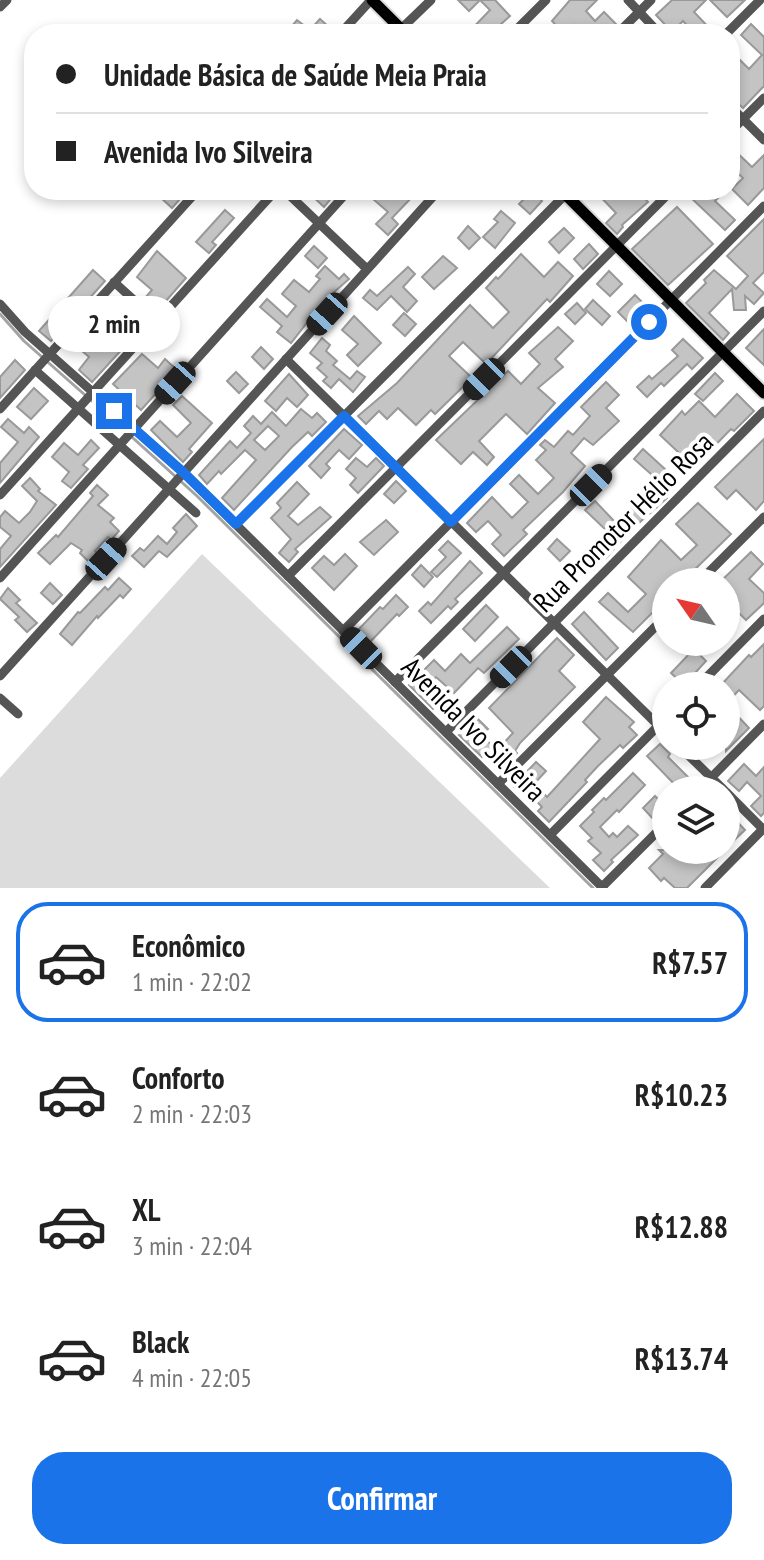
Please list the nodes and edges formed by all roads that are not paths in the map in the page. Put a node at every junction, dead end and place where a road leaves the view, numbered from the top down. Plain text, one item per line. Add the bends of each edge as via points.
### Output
1 (7, 0) edge
2 (371, 0) edge
3 (431, 0) edge
4 (546, 0) edge
5 (628, 0) edge
6 (651, 0) edge
7 (760, 0) edge
8 (0, 7) edge
9 (639, 12) junction
10 (349, 24) edge
11 (396, 24) edge
12 (411, 24) edge
13 (522, 24) edge
14 (627, 24) edge
15 (650, 24) edge
16 (736, 24) edge
17 (764, 98) edge
18 (740, 116) edge
19 (743, 119) junction
20 (740, 122) edge
21 (764, 140) edge
22 (189, 200) edge
23 (267, 200) edge
24 (295, 200) edge
25 (340, 200) edge
26 (430, 200) edge
27 (557, 200) edge
28 (574, 200) edge
29 (662, 200) edge
30 (764, 206) edge
31 (319, 223) junction
32 (617, 246) junction
33 (367, 269) junction
34 (114, 282) junction
35 (671, 300) junction
36 (0, 304) edge
37 (764, 311) edge
38 (157, 321) junction
39 (723, 352) junction
40 (286, 359) junction
41 (43, 361) junction
42 (764, 393) edge
43 (92, 394) junction
44 (80, 406) junction
45 (0, 409) edge
46 (764, 411) edge
47 (344, 416) junction
48 (133, 430) junction
49 (122, 442) junction
50 (396, 467) junction
51 (177, 480) junction
52 (0, 495) edge
53 (196, 513) dead end
54 (764, 517) edge
55 (451, 522) junction
56 (236, 524) junction
57 (713, 568) edge
58 (503, 573) junction
59 (288, 576) junction
60 (0, 578) edge
61 (764, 619) edge
62 (554, 623) junction
63 (652, 630) edge
64 (343, 631) junction
65 (712, 672) edge
66 (607, 675) junction
67 (0, 676) edge
68 (395, 682) junction
69 (0, 698) edge
70 (18, 714) dead end
71 (652, 716) edge
72 (764, 724) edge
73 (446, 732) junction
74 (652, 737) edge
75 (693, 760) edge
76 (709, 776) edge
77 (713, 776) edge
78 (498, 784) junction
79 (740, 806) edge
80 (764, 829) edge
81 (550, 835) junction
82 (652, 837) edge
83 (602, 888) edge
84 (705, 888) edge

1 - 8 street
2 - 10 street
2 - 11 main road
3 - 12 street
4 - 13 street
5 - 9 street
6 - 9 street
7 - 16 street
9 - 14 street
9 - 15 street
17 - 19 street
18 - 19 street
19 - 20 street
19 - 21 street
22 - 34 street
23 - 38 street
24 - 31 street
25 - 31 street
26 - 33 street
27 - 47 street
28 - 32 main road
29 - 32 street
30 - 35 street
31 - 33 street
31 - 48 street
32 - 35 main road
32 - 50 street
33 - 40 street
34 - 38 street
34 - 41 street
35 - 39 main road
35 - 55 street
36 - 41 street, Avenida Ivo Silveira
37 - 39 street
38 - 43 street
39 - 42 main road
39 - 58 street
40 - 47 street
40 - 51 street
41 - 43 street, Avenida Ivo Silveira
41 - 44 street, Avenida Ivo Silveira
41 - 45 street
43 - 44 street
43 - 48 street, Avenida Ivo Silveira
44 - 49 street, Avenida Ivo Silveira
44 - 52 street
46 - 62 street, Rua Promotor Hélio Rosa
47 - 50 street
47 - 56 street
48 - 49 street
48 - 51 street, Avenida Ivo Silveira
49 - 51 street, Avenida Ivo Silveira
49 - 60 street
50 - 55 street
50 - 59 street
51 - 53 street, Avenida Ivo Silveira
51 - 56 street, Avenida Ivo Silveira
51 - 67 street
54 - 57 street
55 - 58 street
55 - 64 street
56 - 59 street, Avenida Ivo Silveira
58 - 62 street
58 - 68 street
59 - 64 street, Avenida Ivo Silveira
61 - 65 street
62 - 66 street
62 - 73 street, Rua Promotor Hélio Rosa
63 - 66 street
64 - 68 street, Avenida Ivo Silveira
66 - 71 street
66 - 78 street
68 - 73 street, Avenida Ivo Silveira
69 - 70 street
72 - 77 street
73 - 78 street, Avenida Ivo Silveira
74 - 81 street
75 - 76 street
78 - 81 street, Avenida Ivo Silveira
79 - 80 street
80 - 84 street
81 - 83 street, Avenida Ivo Silveira
82 - 83 street

